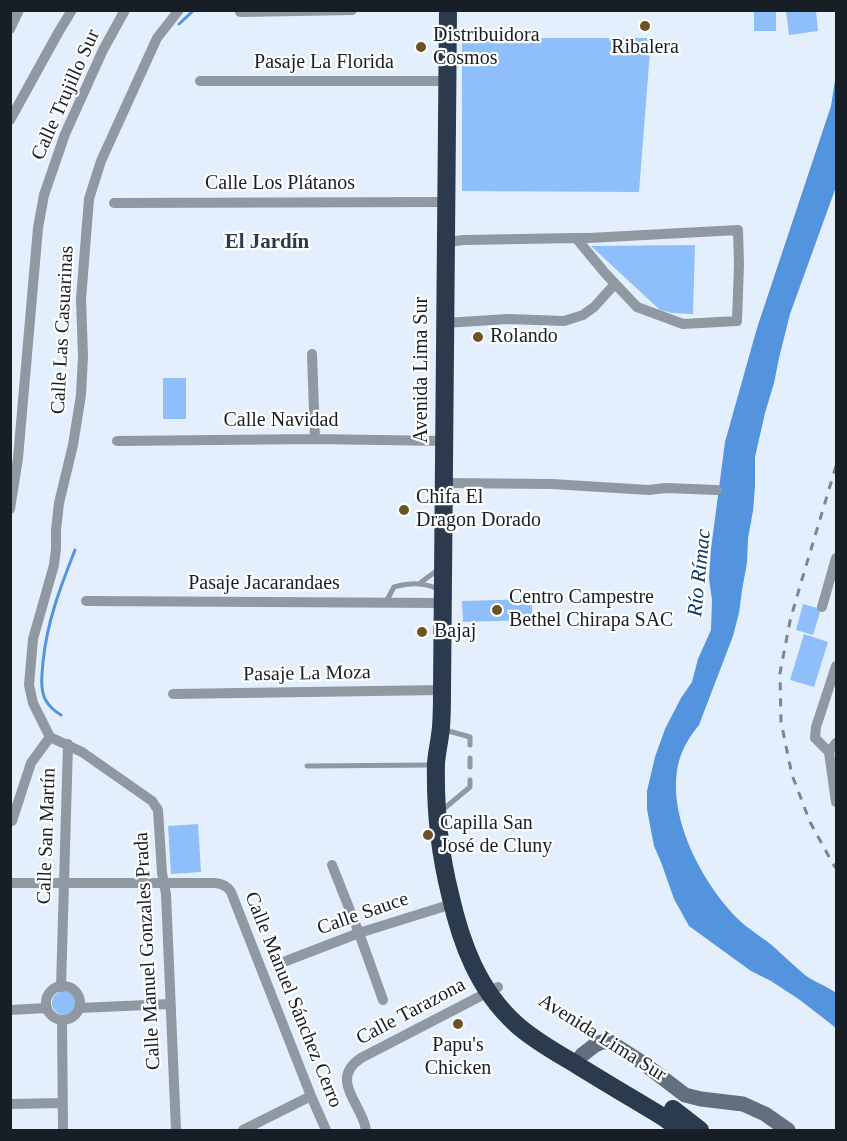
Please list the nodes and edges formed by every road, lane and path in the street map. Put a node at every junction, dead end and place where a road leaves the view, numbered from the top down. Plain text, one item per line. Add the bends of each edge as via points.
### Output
1 (19, 10) edge
2 (72, 10) edge
3 (125, 10) edge
4 (179, 10) edge
5 (352, 10) edge
6 (448, 10) edge
7 (240, 12) dead end
8 (10, 29) edge
9 (200, 81) dead end
10 (447, 81) junction
11 (10, 120) edge
12 (447, 202) junction
13 (114, 203) dead end
14 (576, 238) junction
15 (446, 242) junction
16 (615, 284) junction
17 (445, 322) junction
18 (312, 354) dead end
19 (315, 439) junction
20 (117, 441) dead end
21 (444, 441) junction
22 (444, 483) junction
23 (717, 490) dead end
24 (10, 509) edge
25 (837, 558) edge
26 (443, 566) junction
27 (420, 583) junction
28 (442, 597) junction
29 (86, 602) dead end
30 (386, 603) junction
31 (822, 607) dead end
32 (837, 666) edge
33 (442, 690) junction
34 (172, 694) dead end
35 (441, 729) junction
36 (50, 737) junction
37 (837, 743) edge
38 (68, 744) junction
39 (470, 745) dead end
40 (829, 753) junction
41 (470, 758) dead end
42 (436, 765) junction
43 (307, 766) dead end
44 (470, 767) dead end
45 (470, 780) dead end
46 (837, 802) edge
47 (446, 807) junction
48 (12, 821) dead end
49 (332, 865) dead end
50 (10, 883) edge
51 (164, 883) junction
52 (63, 884) junction
53 (452, 904) junction
54 (359, 933) junction
55 (286, 961) dead end
56 (61, 987) junction
57 (493, 989) junction
58 (383, 1000) dead end
59 (170, 1004) junction
60 (47, 1008) junction
61 (79, 1008) junction
62 (10, 1010) edge
63 (62, 1020) junction
64 (579, 1059) junction
65 (311, 1096) junction
66 (62, 1103) junction
67 (10, 1104) edge
68 (63, 1131) edge
69 (176, 1131) edge
70 (243, 1131) edge
71 (326, 1131) edge
72 (366, 1131) edge
73 (681, 1131) edge
74 (700, 1131) edge
75 (788, 1131) edge

1 - 8 street
2 - 11 street
3 - 24 street, Calle Trujillo Sur via 65,134 44,195
4 - 36 street, Calle Las Casuarinas via 157,38 101,161 89,199 81,299 81,395 59,503 54,564 33,639 29,685 33,703
5 - 7 street
6 - 10 highway, Avenida Lima Sur
9 - 10 street, Pasaje La Florida
10 - 12 highway, Avenida Lima Sur
12 - 13 street, Calle Los Plátanos
12 - 15 highway, Avenida Lima Sur
14 - 15 street
14 - 16 street
14 - 16 street via 738,230 738,321 683,324 638,307
15 - 17 highway, Avenida Lima Sur
16 - 17 street via 583,315 564,321
17 - 21 highway, Avenida Lima Sur
18 - 19 street
19 - 20 street, Calle Navidad
19 - 21 street, Calle Navidad
21 - 22 highway, Avenida Lima Sur
22 - 23 street
22 - 26 highway, Avenida Lima Sur
25 - 31 street
26 - 27 lane
26 - 28 highway, Avenida Lima Sur
27 - 28 lane via 430,585
27 - 30 lane via 394,587
28 - 30 street, Pasaje Jacarandaes
28 - 33 highway, Avenida Lima Sur
29 - 30 street, Pasaje Jacarandaes
32 - 40 street via 816,727 815,738
33 - 34 street, Pasaje La Moza
33 - 35 highway, Avenida Lima Sur
35 - 39 lane via 470,737
35 - 42 highway, Avenida Lima Sur
35 - 47 highway, Avenida Lima Sur
36 - 38 street, Calle San Martín
36 - 48 street via 31,763
37 - 40 street
38 - 51 street, Calle Manuel Gonzales Prada via 157,807
38 - 52 street, Calle San Martín
40 - 46 street
41 - 44 lane
42 - 43 lane
42 - 53 highway, Avenida Lima Sur via 437,829
45 - 47 lane via 471,787
47 - 57 highway, Avenida Lima Sur via 467,921
49 - 54 street
50 - 52 street
51 - 52 street
51 - 59 street, Calle Manuel Gonzales Prada
51 - 65 street, Calle Manuel Sánchez Cerro via 215,883 231,892
52 - 56 street, Calle San Martín
53 - 54 street, Calle Sauce
53 - 57 highway, Avenida Lima Sur via 469,958 481,982
54 - 55 street, Calle Sauce
54 - 58 street
56 - 60 street via 49,994
56 - 61 street via 78,994
57 - 64 highway, Avenida Lima Sur via 508,1017 530,1036
57 - 72 street, Calle Tarazona via 352,1066 348,1086
59 - 61 street
59 - 69 street, Calle Manuel Gonzales Prada
60 - 62 street
60 - 63 street via 54,1018
61 - 63 street via 73,1017
63 - 66 street
64 - 73 highway, Avenida Lima Sur
64 - 74 highway, Avenida Lima Sur via 670,1107
64 - 75 street via 595,1045 613,1043 685,1095 743,1104
65 - 70 street
65 - 71 street, Calle Manuel Sánchez Cerro
66 - 67 street
66 - 68 street

